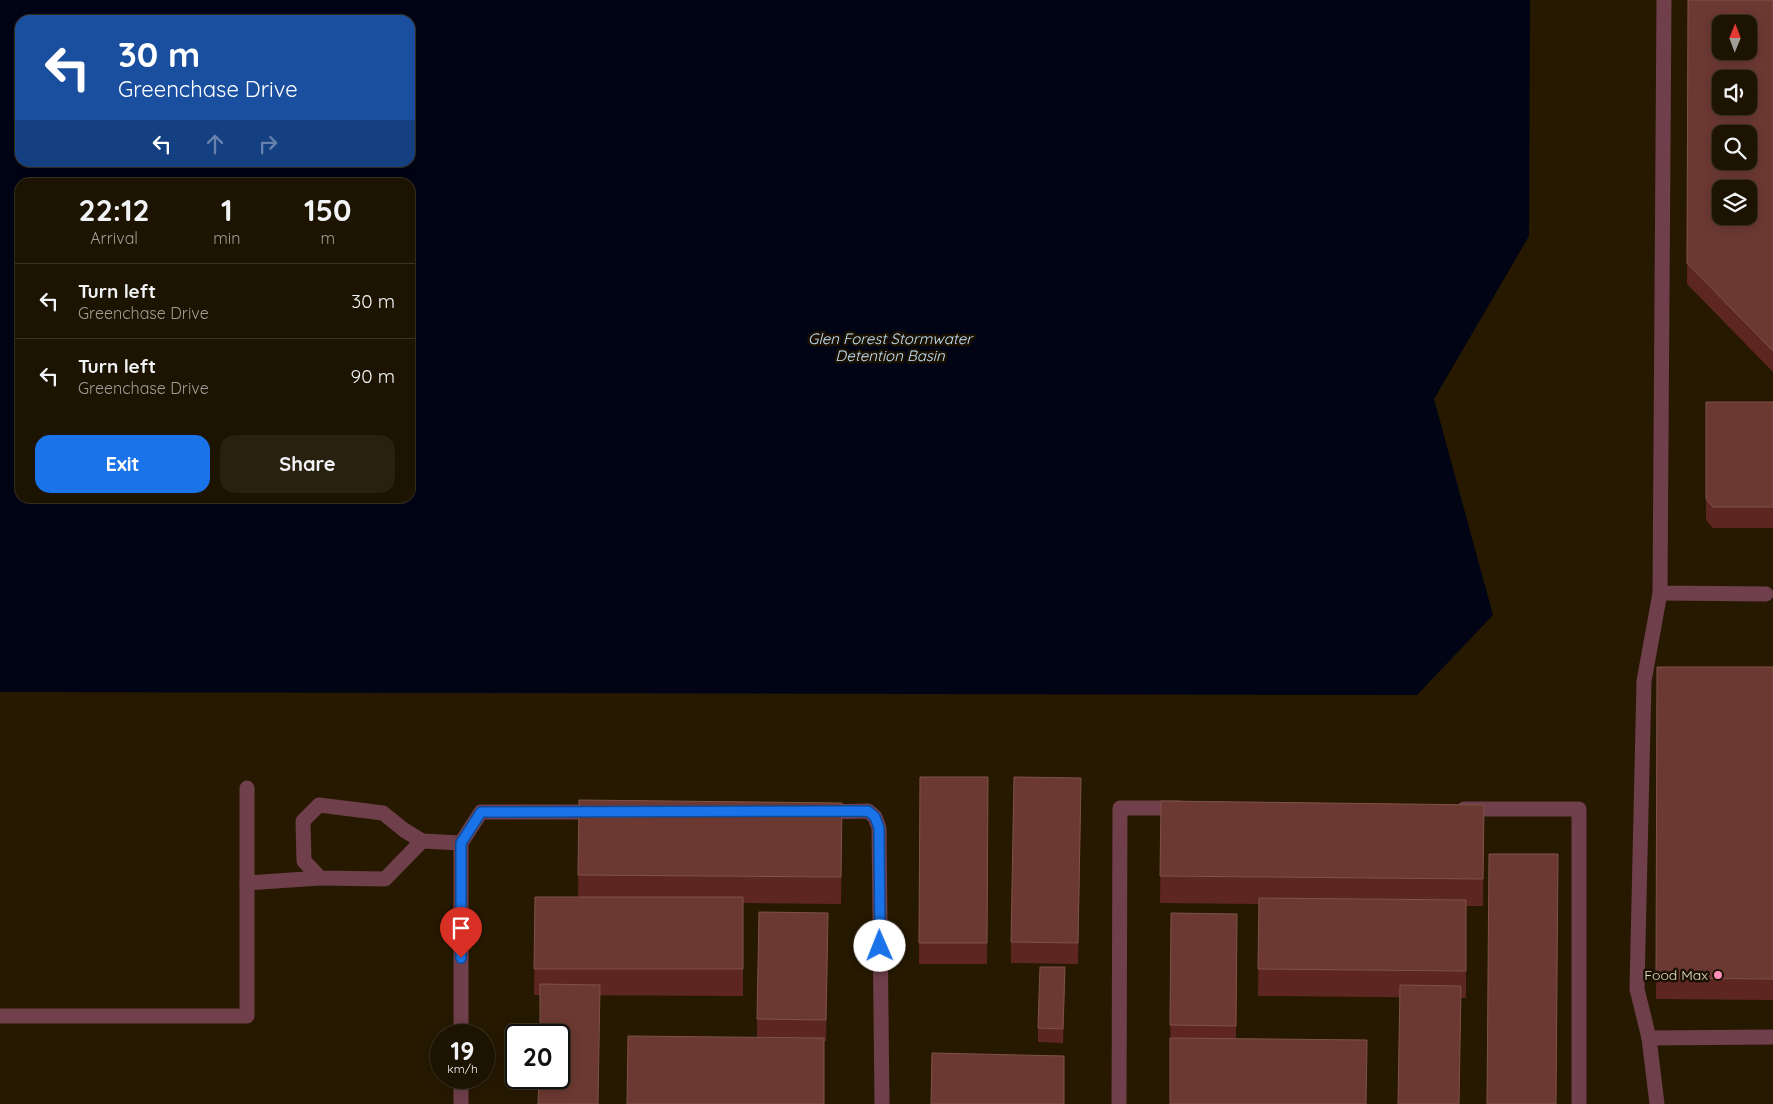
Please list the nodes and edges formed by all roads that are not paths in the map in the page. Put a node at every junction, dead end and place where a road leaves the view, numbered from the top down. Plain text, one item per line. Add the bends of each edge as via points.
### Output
1 (1664, 0) edge
2 (1660, 593) junction
3 (1766, 594) dead end
4 (246, 788) dead end
5 (1200, 808) edge
6 (1450, 809) edge
7 (614, 812) edge
8 (810, 812) edge
9 (422, 840) junction
10 (461, 843) junction
11 (320, 878) junction
12 (247, 883) junction
13 (0, 1016) edge
14 (461, 1024) edge
15 (1773, 1037) edge
16 (1649, 1038) junction
17 (461, 1089) edge
18 (461, 1104) edge
19 (882, 1104) edge
20 (1119, 1104) edge
21 (1579, 1104) edge
22 (1657, 1104) edge

1 - 2 lane
2 - 3 lane
2 - 16 lane via 1644,681 1637,989
4 - 12 lane
5 - 20 lane via 1120,808
6 - 21 lane via 1580,809
7 - 10 lane via 481,812
8 - 19 lane via 868,811 875,817 879,828
9 - 10 lane
9 - 11 lane via 385,879
9 - 11 lane via 383,813 319,805 303,820 304,861
10 - 14 lane
11 - 12 lane
12 - 13 lane via 247,1016
15 - 16 lane
16 - 22 lane
17 - 18 lane

